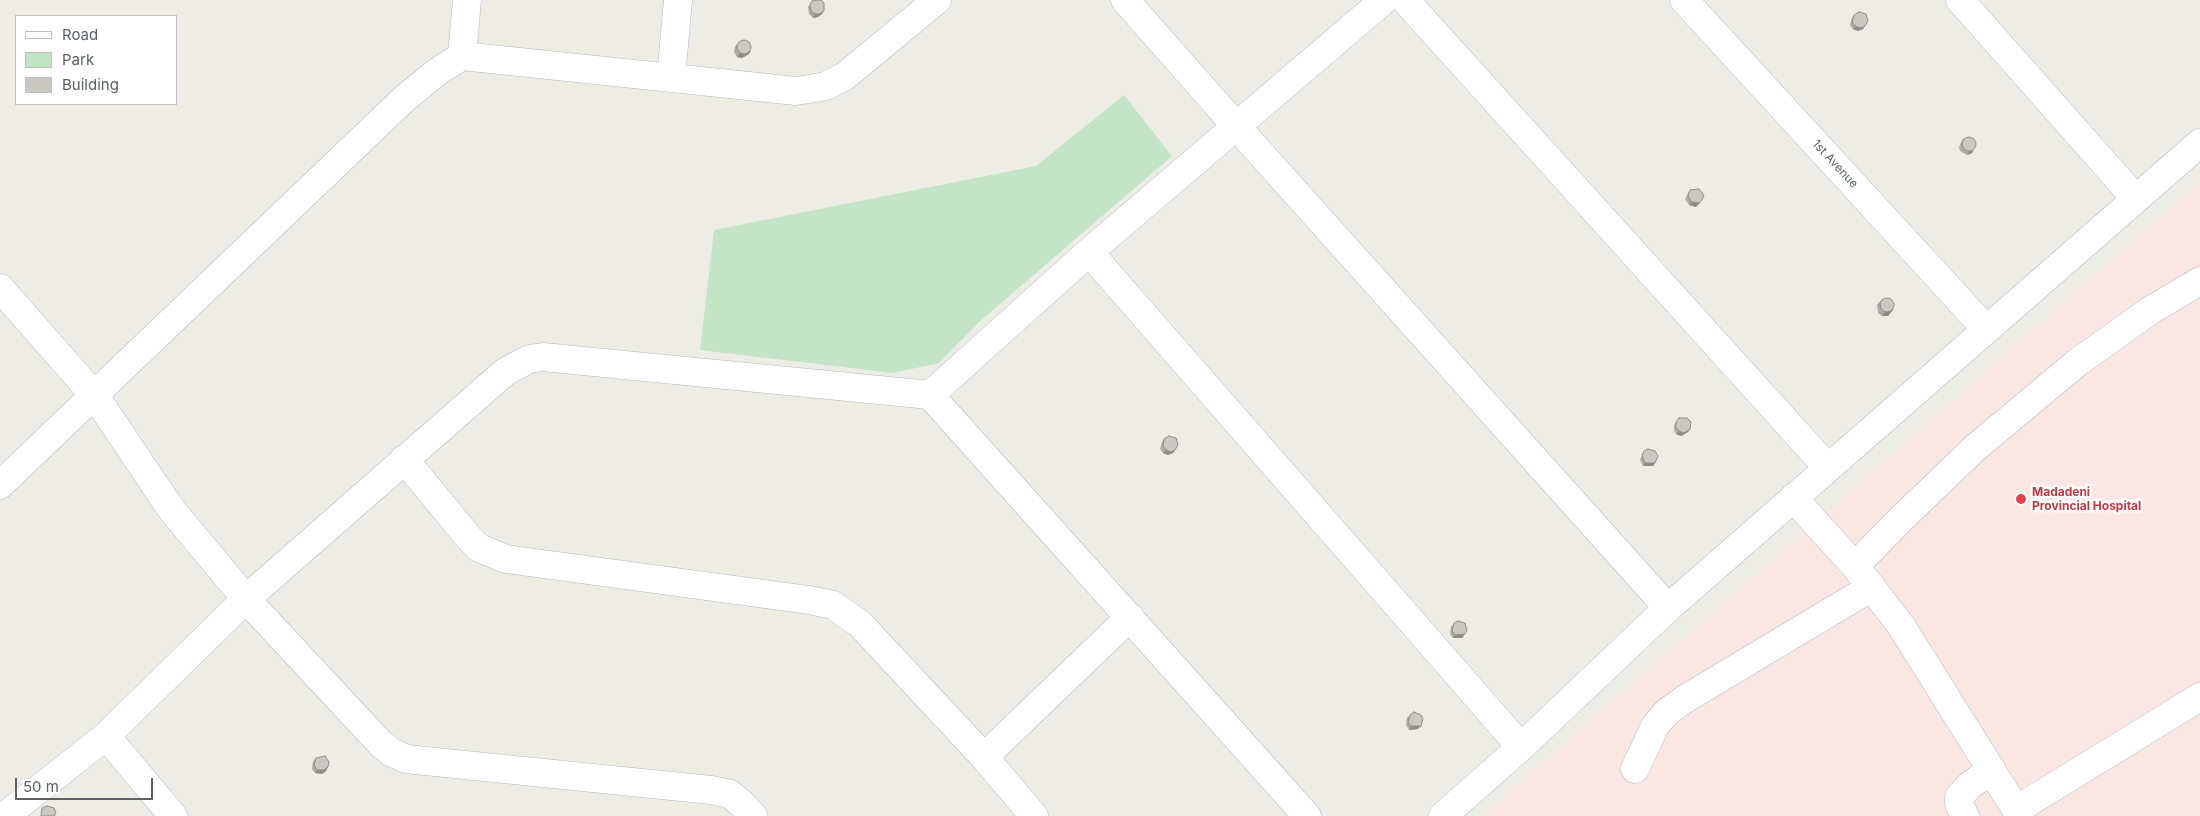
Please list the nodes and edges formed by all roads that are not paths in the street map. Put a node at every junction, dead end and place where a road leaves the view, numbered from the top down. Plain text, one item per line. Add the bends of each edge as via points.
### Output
1 (467, 0) edge
2 (678, 0) edge
3 (937, 0) edge
4 (1125, 0) edge
5 (1384, 0) edge
6 (1405, 0) edge
7 (1684, 0) edge
8 (1960, 0) edge
9 (462, 56) junction
10 (671, 78) junction
11 (1236, 126) junction
12 (2200, 143) edge
13 (2136, 199) junction
14 (1089, 252) junction
15 (2200, 282) edge
16 (0, 288) edge
17 (1986, 329) junction
18 (930, 395) junction
19 (95, 396) junction
20 (404, 459) junction
21 (1828, 468) junction
22 (0, 485) edge
23 (1793, 498) junction
24 (1863, 577) junction
25 (246, 599) junction
26 (1668, 608) junction
27 (1130, 617) junction
28 (2200, 697) edge
29 (106, 736) junction
30 (1521, 747) junction
31 (984, 757) junction
32 (1635, 769) dead end
33 (1992, 770) junction
34 (2018, 813) edge
35 (5, 816) edge
36 (174, 816) edge
37 (753, 816) edge
38 (1034, 816) edge
39 (1307, 816) edge
40 (1443, 816) edge
41 (1965, 816) edge

1 - 9 street
2 - 10 street
3 - 10 street via 845,76 826,86 796,91
4 - 11 street
5 - 11 street
6 - 21 street
7 - 17 street, 1st Avenue
8 - 13 street
9 - 10 street
9 - 19 street via 404,99
11 - 14 street
11 - 26 street
12 - 13 street
13 - 17 street
14 - 18 street
14 - 30 street
15 - 24 street via 2152,310 2078,362 1975,448 1900,519
16 - 19 street
17 - 21 street
18 - 20 street via 543,357 530,359 505,372
18 - 27 street
19 - 22 street
19 - 25 street via 171,509
20 - 25 street
20 - 31 street via 469,538 480,548 506,559 833,605 860,624
21 - 23 street
23 - 24 street
23 - 26 street
24 - 32 street via 1667,712 1655,726
24 - 33 street via 1902,627
25 - 29 street
25 - 37 street via 381,744 406,759 711,790 730,794
26 - 30 street
27 - 31 street
27 - 39 street
28 - 34 street
29 - 35 street
29 - 36 street
30 - 40 street
31 - 38 street
33 - 34 street
33 - 41 street via 1959,797

